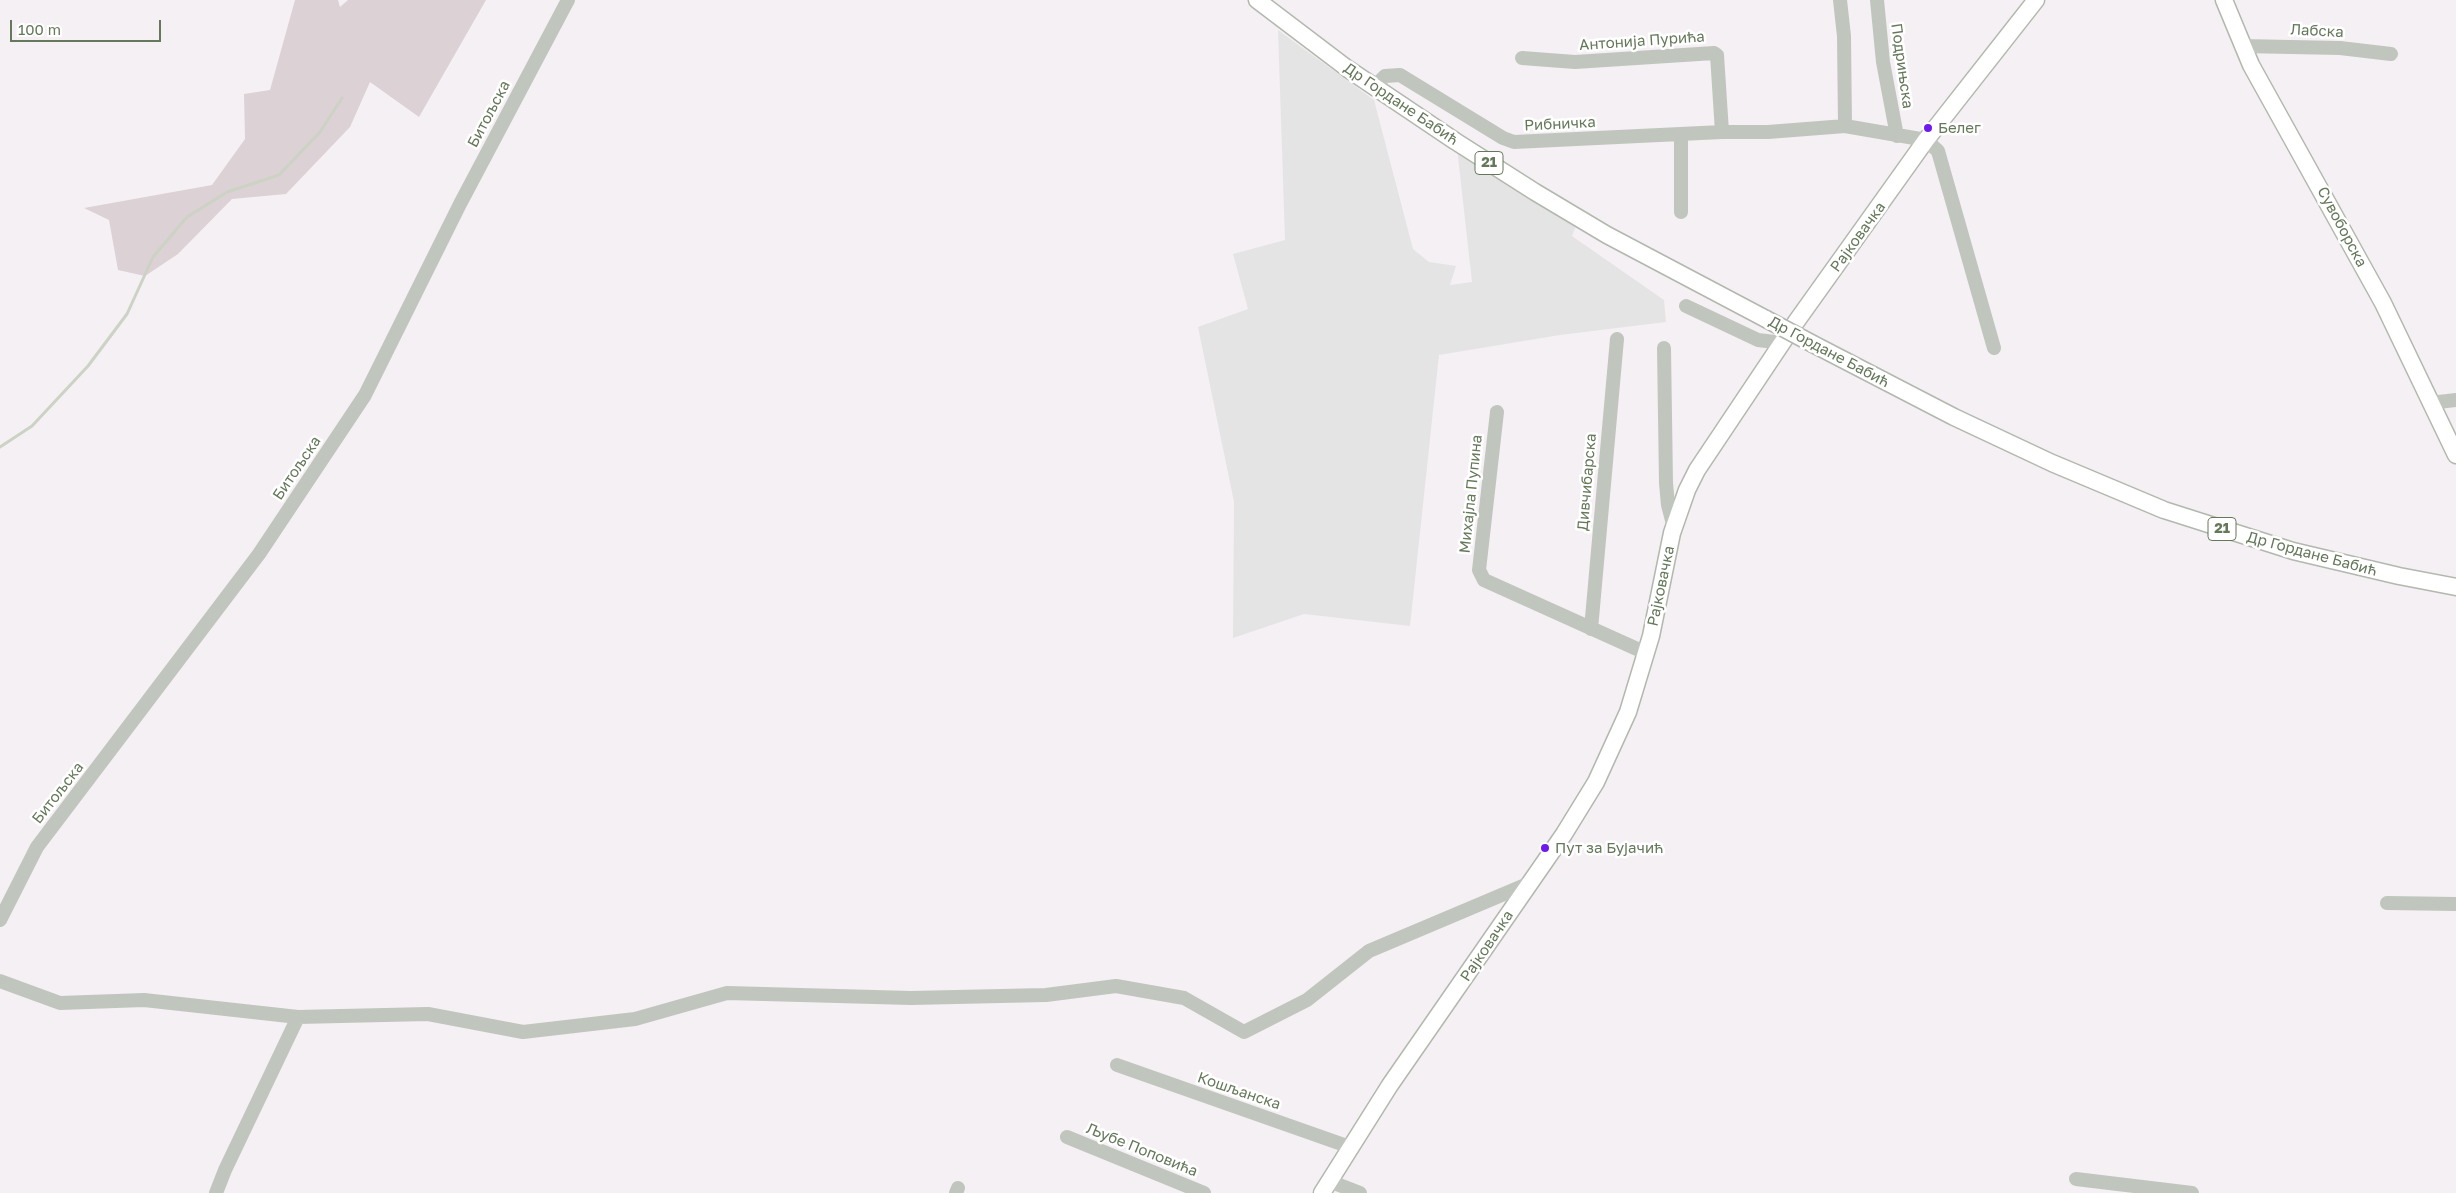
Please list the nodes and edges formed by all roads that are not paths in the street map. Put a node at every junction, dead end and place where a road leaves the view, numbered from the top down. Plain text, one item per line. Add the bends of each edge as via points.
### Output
1 (568, 0) edge
2 (1256, 0) edge
3 (1840, 0) edge
4 (1877, 0) edge
5 (2036, 0) edge
6 (2224, 0) edge
7 (2242, 46) junction
8 (2391, 54) dead end
9 (1522, 58) dead end
10 (1374, 87) junction
11 (1845, 126) junction
12 (1722, 132) junction
13 (1681, 134) junction
14 (1897, 136) junction
15 (1926, 140) junction
16 (1681, 212) dead end
17 (1686, 306) dead end
18 (1617, 339) dead end
19 (1782, 343) junction
20 (1664, 348) dead end
21 (1994, 348) dead end
22 (2456, 400) edge
23 (2430, 403) junction
24 (1497, 412) dead end
25 (2456, 456) edge
26 (1674, 528) junction
27 (2456, 587) edge
28 (1592, 629) junction
29 (1646, 653) junction
30 (1530, 883) junction
31 (2387, 903) dead end
32 (2456, 904) edge
33 (0, 920) edge
34 (0, 981) edge
35 (298, 1017) junction
36 (1118, 1065) dead end
37 (1067, 1137) dead end
38 (1350, 1147) junction
39 (2076, 1179) dead end
40 (1326, 1187) edge
41 (216, 1193) edge
42 (1204, 1193) edge
43 (1360, 1193) edge
44 (2192, 1193) edge

1 - 33 street, Битољска via 460,204 365,395 259,554 37,847
2 - 10 main road, Др Гордане Бабић / 21
3 - 11 street via 1844,36
4 - 14 street, Подрињска via 1883,62
5 - 15 main road, Рајковачка
6 - 7 main road, Сувоборска
7 - 8 street, Лабска via 2340,48
7 - 23 main road, Сувоборска via 2383,303
9 - 12 street, Антонија Пурића via 1575,62 1714,53 1717,55
10 - 13 street, Рибничка via 1385,76 1400,74 1514,142
10 - 27 main road, Др Гордане Бабић / 21, bridge via 1575,215 1813,344 2052,463 2164,510 2293,552
11 - 12 street, Рибничка
11 - 14 street, Рибничка
12 - 13 street, Рибничка
13 - 16 street
14 - 15 street, Рибничка
15 - 19 main road, Рајковачка
15 - 21 street via 1938,151
17 - 19 street via 1758,340
18 - 28 street, Дивчибарска
19 - 26 main road, Рајковачка via 1697,470
20 - 26 street via 1666,483
22 - 23 street
23 - 25 main road, Сувоборска
24 - 28 street, Михајла Пупина via 1479,570 1484,580
26 - 29 main road, Рајковачка
28 - 29 street, Михајла Пупина
29 - 30 main road, Рајковачка via 1624,724 1596,782
30 - 35 street via 1369,951 1307,1000 1244,1032 1184,998 1116,986 1046,995 912,998 727,993 635,1019 523,1032 428,1014
30 - 38 main road, Рајковачка
31 - 32 street
34 - 35 street via 60,1003 144,1000
35 - 41 street
36 - 38 street, Кошљанска
37 - 42 street, Љубе Поповића
38 - 40 main road, Рајковачка
39 - 44 street
40 - 43 street

